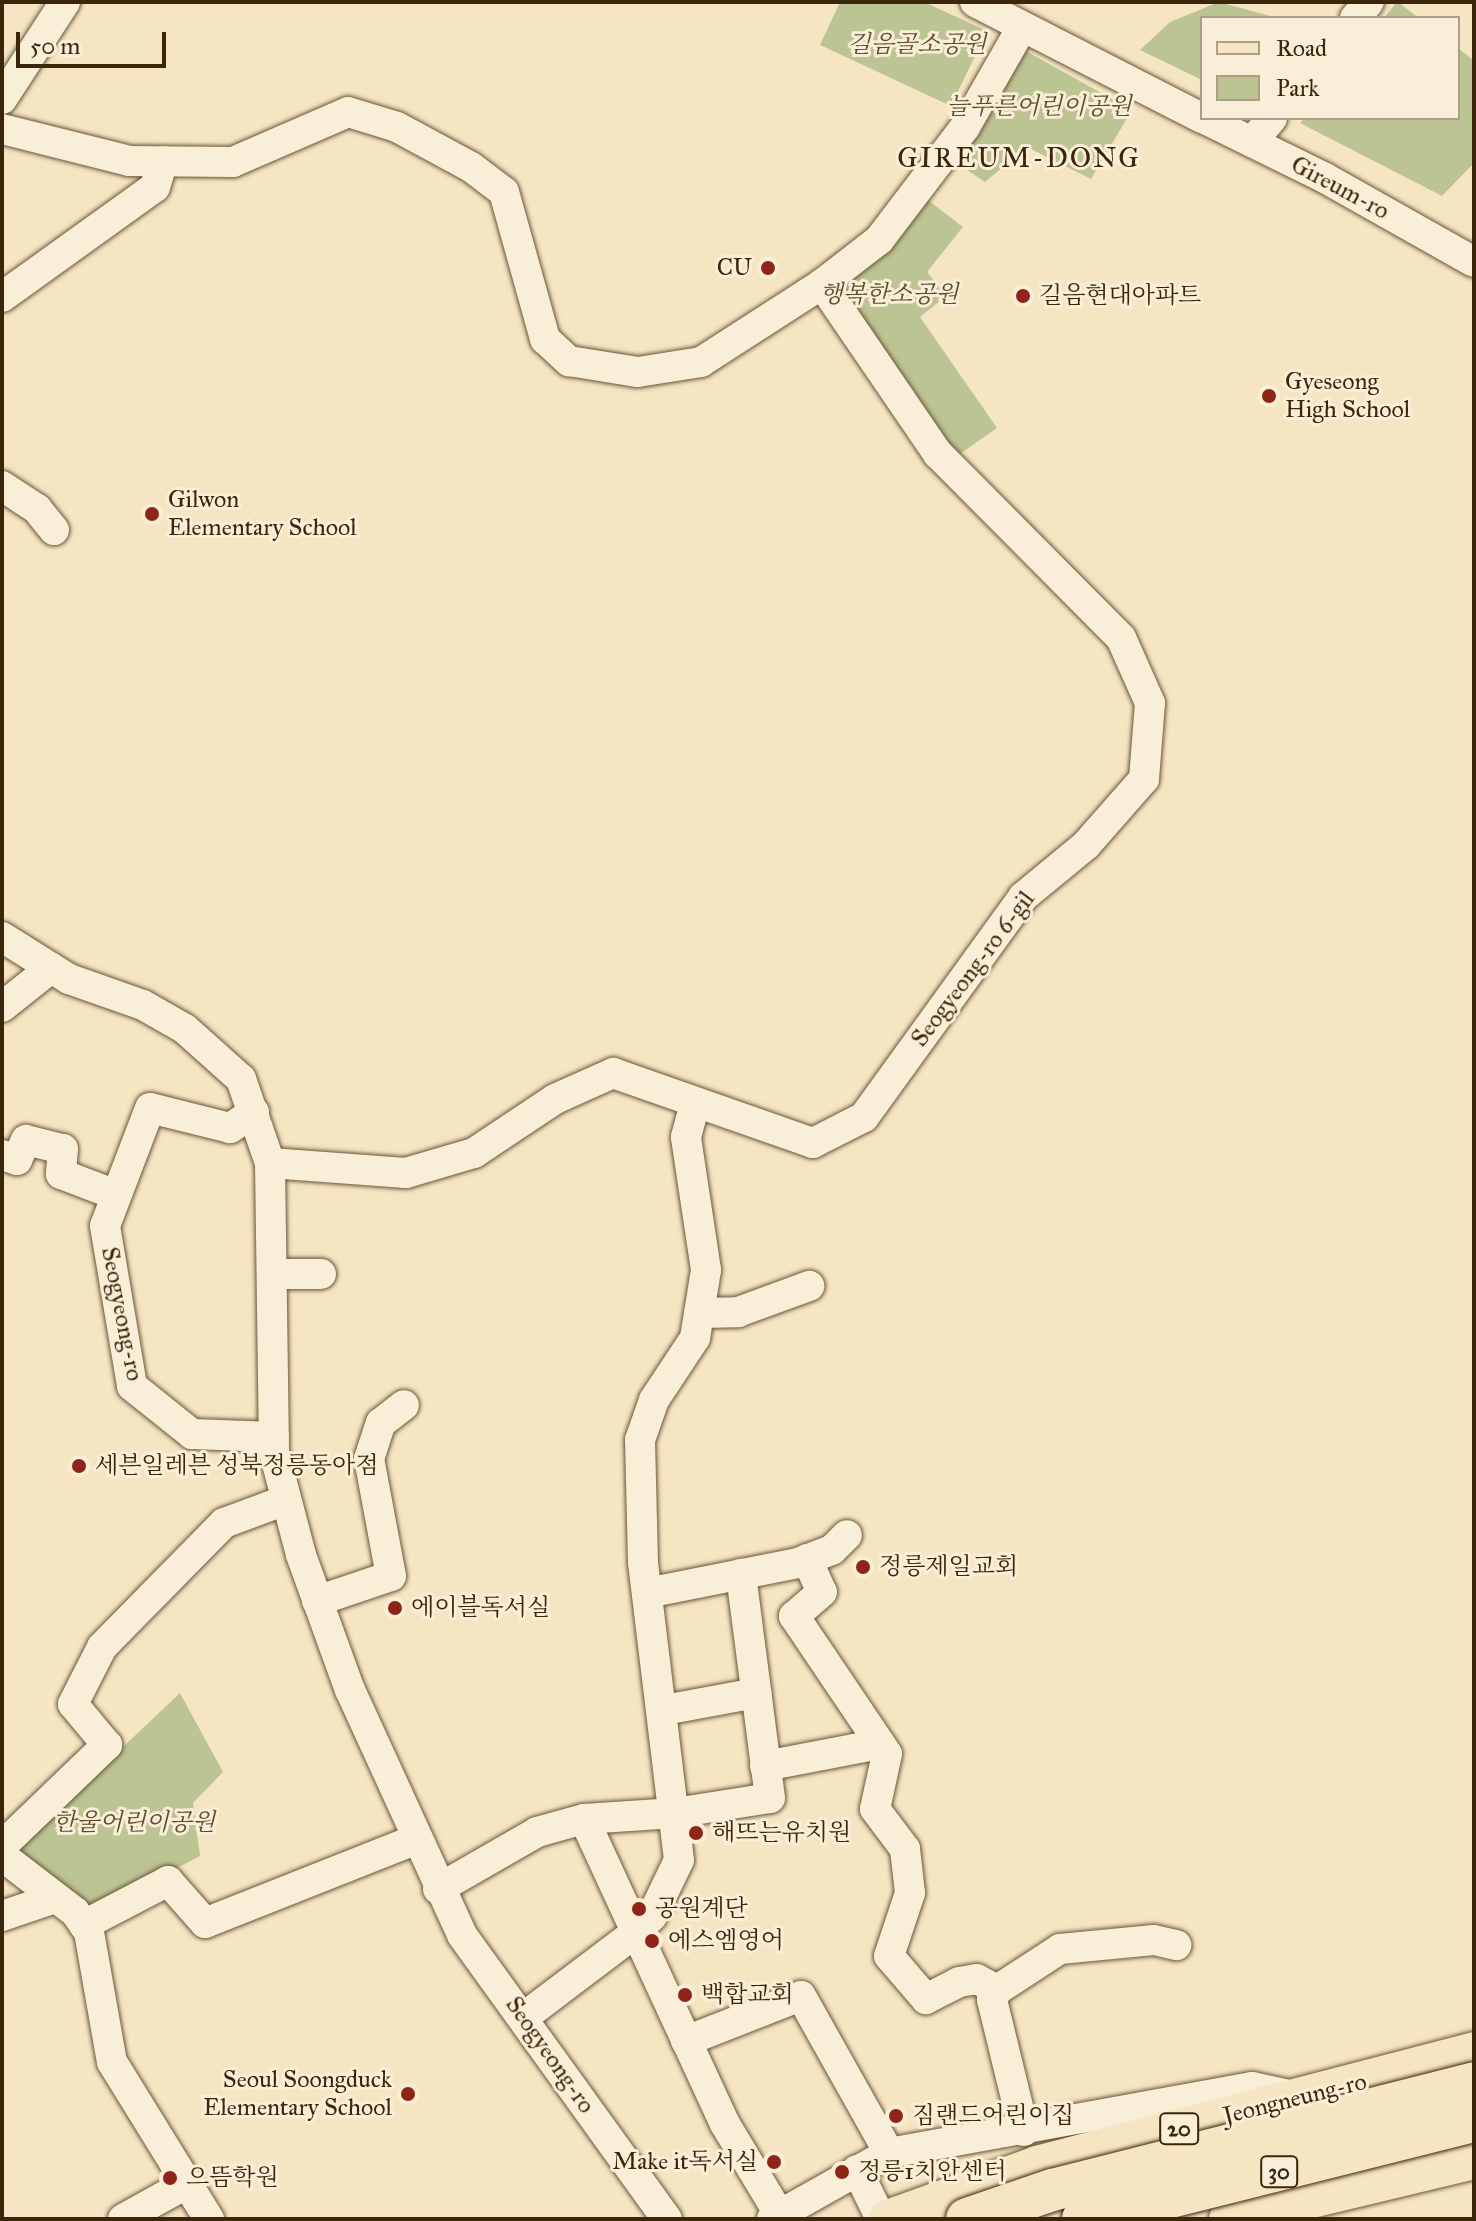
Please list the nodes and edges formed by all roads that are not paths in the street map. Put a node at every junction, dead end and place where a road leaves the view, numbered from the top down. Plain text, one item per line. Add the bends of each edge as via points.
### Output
1 (65, 2) edge
2 (975, 2) edge
3 (1022, 27) junction
4 (2, 99) edge
5 (1200, 117) edge
6 (1206, 120) edge
7 (1270, 120) edge
8 (2, 129) edge
9 (1252, 142) junction
10 (163, 161) junction
11 (1474, 262) edge
12 (822, 284) junction
13 (2, 297) edge
14 (2, 486) edge
15 (54, 530) dead end
16 (2, 938) edge
17 (51, 968) junction
18 (2, 1007) edge
19 (695, 1104) junction
20 (254, 1112) junction
21 (2, 1155) edge
22 (270, 1163) junction
23 (116, 1195) junction
24 (272, 1274) junction
25 (321, 1274) dead end
26 (809, 1286) dead end
27 (699, 1313) junction
28 (404, 1405) dead end
29 (274, 1437) junction
30 (286, 1500) junction
31 (847, 1535) dead end
32 (807, 1559) junction
33 (741, 1574) junction
34 (647, 1593) junction
35 (317, 1601) junction
36 (756, 1693) junction
37 (664, 1710) junction
38 (880, 1744) junction
39 (765, 1766) junction
40 (675, 1813) junction
41 (584, 1819) junction
42 (415, 1840) junction
43 (2, 1846) edge
44 (2, 1856) edge
45 (438, 1889) junction
46 (55, 1898) junction
47 (2, 1916) edge
48 (84, 1925) junction
49 (635, 1933) junction
50 (1176, 1945) dead end
51 (997, 1990) junction
52 (524, 2017) junction
53 (686, 2041) junction
54 (1474, 2051) edge
55 (1427, 2064) junction
56 (1474, 2083) edge
57 (1301, 2098) junction
58 (1474, 2108) edge
59 (1474, 2121) edge
60 (1024, 2131) junction
61 (889, 2153) junction
62 (1465, 2157) edge
63 (857, 2170) junction
64 (188, 2183) junction
65 (1281, 2212) edge
66 (776, 2217) edge
67 (123, 2219) edge
68 (209, 2219) edge
69 (667, 2219) edge
70 (881, 2219) edge
71 (888, 2219) edge
72 (967, 2219) edge
73 (1083, 2219) edge
74 (1136, 2219) edge
75 (1228, 2219) edge

1 - 4 street
2 - 3 street, Gireum-ro
3 - 5 street, Gireum-ro
3 - 12 street via 965,127 879,240
6 - 9 street, Gireum-ro
7 - 9 street
8 - 10 street via 129,161
9 - 11 street, Gireum-ro
10 - 12 street via 233,162 348,112 397,127 471,167 504,192 545,339 569,361 638,372 701,362
10 - 13 street via 155,187
12 - 19 street, Seogyeong-ro 6-gil via 938,454 1121,638 1150,703 1144,779 1086,845 1023,897 864,1117 813,1143
14 - 15 street via 37,509
16 - 17 street, Seogyeong-ro
17 - 18 street
17 - 20 street, Seogyeong-ro via 143,1005 185,1029 241,1079
19 - 22 street, Seogyeong-ro 6-gil via 613,1073 555,1099 474,1153 406,1173
19 - 27 street via 686,1137 706,1270
20 - 22 street, Seogyeong-ro
20 - 23 street, Seogyeong-ro via 230,1128 150,1108
21 - 23 street via 17,1160 26,1140 63,1149 61,1174
22 - 24 street, Seogyeong-ro
23 - 29 street, Seogyeong-ro via 105,1226 132,1386 192,1434
24 - 25 street
24 - 29 street, Seogyeong-ro
26 - 27 street via 738,1312
27 - 34 street via 695,1338 654,1400 640,1440
28 - 35 street via 381,1423 369,1459 391,1576
29 - 30 street, Seogyeong-ro
30 - 35 street, Seogyeong-ro
30 - 43 street via 224,1523 102,1647 73,1704 107,1745
31 - 32 street via 832,1550
32 - 33 street
32 - 38 street via 822,1592 794,1616
33 - 34 street
33 - 36 street
34 - 37 street
35 - 42 street, Seogyeong-ro
36 - 37 street
36 - 39 street
37 - 40 street
38 - 39 street
38 - 51 street via 887,1754 875,1809 905,1849 910,1893 889,1956 926,1999 977,1979
39 - 40 street via 770,1798
40 - 41 street
40 - 49 street via 679,1860 652,1916
41 - 45 street via 537,1832
41 - 49 street
42 - 45 street, Seogyeong-ro
42 - 48 street via 205,1923 168,1881
44 - 46 street
45 - 52 street, Seogyeong-ro via 462,1935
46 - 47 street
46 - 48 street
48 - 64 street via 112,2062
49 - 52 street
49 - 53 street
50 - 51 street via 1154,1940 1060,1949
51 - 60 street via 992,2000
52 - 69 street, Seogyeong-ro
53 - 61 street via 801,1996
53 - 66 street
54 - 55 main road, Jeongneung-ro / 20
55 - 57 main road, Jeongneung-ro / 20
55 - 62 street
56 - 72 highway, 30, bridge via 1052,2190
57 - 60 street via 1252,2087
57 - 71 main road, Jeongneung-ro / 20 via 1037,2165
57 - 74 main road via 1326,2145 1365,2139 1360,2161
58 - 62 main road via 1451,2121 1453,2141
59 - 73 highway, 30, bridge
60 - 61 street
61 - 63 street
62 - 65 main road
63 - 66 street
63 - 70 street
64 - 67 street
64 - 68 street
65 - 75 main road

